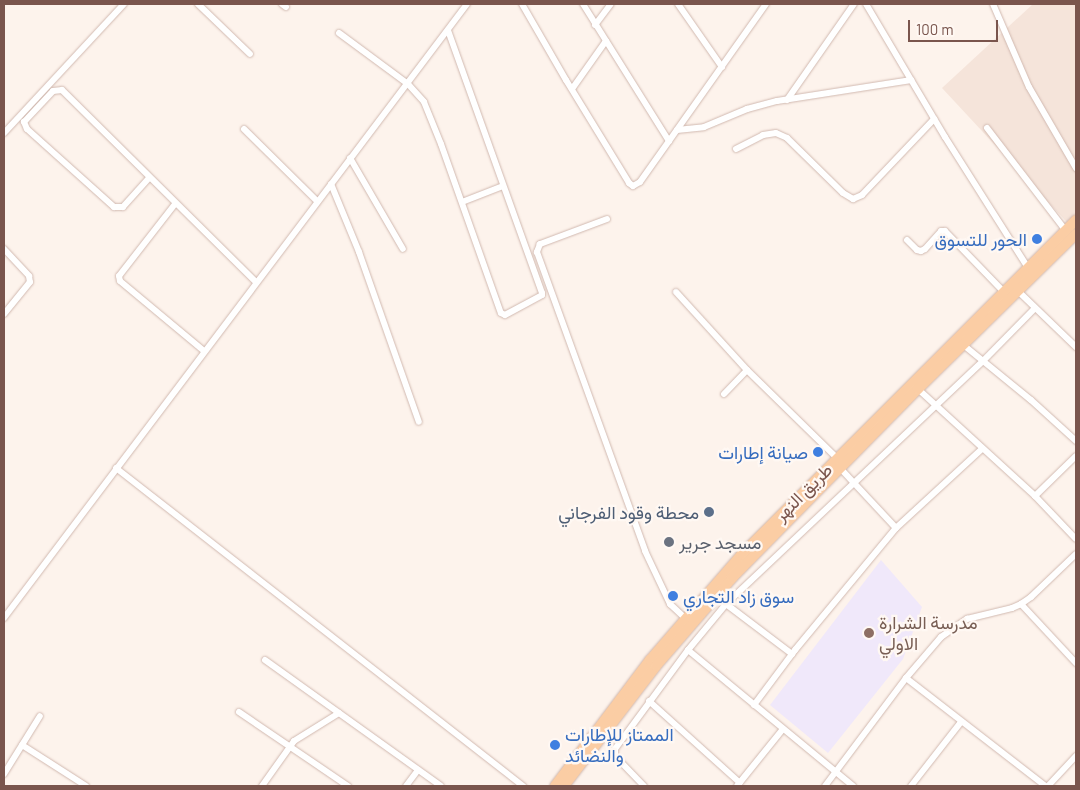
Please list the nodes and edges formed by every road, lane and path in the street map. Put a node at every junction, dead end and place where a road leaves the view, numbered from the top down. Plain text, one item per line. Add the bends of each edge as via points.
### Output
1 (124, 4) edge
2 (198, 4) edge
3 (467, 4) edge
4 (522, 4) edge
5 (584, 4) edge
6 (611, 4) edge
7 (678, 4) edge
8 (766, 4) edge
9 (854, 4) edge
10 (866, 4) edge
11 (992, 4) edge
12 (595, 24) junction
13 (448, 30) junction
14 (339, 33) dead end
15 (606, 41) junction
16 (250, 54) dead end
17 (722, 67) junction
18 (912, 80) junction
19 (408, 84) junction
20 (572, 89) junction
21 (787, 100) junction
22 (934, 119) junction
23 (244, 128) dead end
24 (987, 128) dead end
25 (677, 130) junction
26 (4, 133) edge
27 (669, 141) junction
28 (736, 148) dead end
29 (350, 158) junction
30 (1076, 168) edge
31 (149, 178) junction
32 (331, 184) junction
33 (503, 186) junction
34 (317, 201) junction
35 (462, 202) junction
36 (175, 204) junction
37 (607, 219) dead end
38 (1076, 220) edge
39 (1066, 231) junction
40 (1076, 234) edge
41 (907, 240) dead end
42 (1076, 247) edge
43 (4, 249) edge
44 (403, 249) dead end
45 (1061, 249) junction
46 (1028, 268) junction
47 (256, 282) junction
48 (676, 292) dead end
49 (1004, 292) junction
50 (1018, 292) junction
51 (1035, 308) junction
52 (4, 314) edge
53 (960, 342) junction
54 (1076, 346) edge
55 (204, 351) junction
56 (983, 361) junction
57 (747, 370) junction
58 (918, 389) junction
59 (724, 394) dead end
60 (935, 406) junction
61 (419, 422) dead end
62 (1076, 441) edge
63 (982, 449) junction
64 (1076, 456) edge
65 (838, 463) junction
66 (116, 468) junction
67 (852, 482) junction
68 (1035, 496) junction
69 (896, 528) junction
70 (1076, 539) edge
71 (1075, 559) edge
72 (726, 604) junction
73 (1021, 604) junction
74 (4, 618) edge
75 (685, 618) junction
76 (688, 650) junction
77 (792, 654) junction
78 (265, 660) dead end
79 (1076, 663) edge
80 (906, 678) junction
81 (649, 701) junction
82 (754, 705) junction
83 (238, 712) dead end
84 (339, 713) junction
85 (40, 716) dead end
86 (961, 722) junction
87 (783, 729) junction
88 (22, 745) junction
89 (289, 747) junction
90 (1076, 756) edge
91 (418, 770) junction
92 (835, 773) junction
93 (4, 774) edge
94 (565, 785) edge
95 (738, 785) edge
96 (86, 786) edge
97 (262, 786) edge
98 (348, 786) edge
99 (406, 786) edge
100 (441, 786) edge
101 (523, 786) edge
102 (555, 786) edge
103 (644, 786) edge
104 (825, 786) edge
105 (853, 786) edge
106 (911, 786) edge
107 (1046, 786) edge

1 - 26 street
2 - 16 street
3 - 13 street
4 - 20 street
5 - 12 street
6 - 12 street
7 - 17 street
8 - 17 street
9 - 21 street
10 - 18 street
11 - 30 street via 1029,87
12 - 15 street
13 - 19 street
13 - 33 street
14 - 19 street
15 - 20 street
15 - 27 street
17 - 25 street
18 - 21 street
18 - 22 street
19 - 29 street
19 - 35 street via 424,102 430,115
20 - 27 street via 633,186 640,182
21 - 25 street via 747,109 704,127
22 - 28 street via 862,196 853,199 787,138 776,133
22 - 46 street
23 - 34 street
24 - 39 street
25 - 27 street
29 - 32 street
29 - 44 street
31 - 31 street via 62,90 54,91 24,122 27,129 114,207 123,207
31 - 36 street
32 - 34 street
32 - 61 street via 359,252
33 - 35 street
33 - 35 street via 542,294 506,315 501,313
34 - 47 street
36 - 47 street
36 - 55 street via 119,276 120,281
37 - 75 street via 540,244 538,252 645,551 670,604
38 - 39 main road, طريق النهر
39 - 46 main road, طريق النهر
40 - 45 main road, طريق النهر
41 - 49 street via 921,251 940,231 945,231
42 - 45 main road
43 - 52 street via 29,276 30,282
45 - 50 main road, طريق النهر
46 - 49 main road, طريق النهر
47 - 55 street
48 - 57 street
49 - 53 main road, طريق النهر
50 - 51 street
50 - 53 main road, طريق النهر
51 - 54 street
51 - 56 street
53 - 56 street
53 - 58 main road, طريق النهر
53 - 65 main road, طريق النهر
55 - 66 street
56 - 60 street
56 - 62 street
57 - 59 street
57 - 65 street
58 - 60 street
58 - 65 main road, طريق النهر
60 - 63 street
60 - 67 street
63 - 68 street
63 - 69 street
64 - 68 street
65 - 67 street
65 - 75 main road, طريق النهر via 742,554
65 - 94 main road, طريق النهر via 697,617
66 - 74 street
66 - 101 street
67 - 69 street
67 - 72 street
68 - 70 street
69 - 77 street
71 - 73 street
72 - 76 street
72 - 77 street
73 - 79 street
73 - 80 street via 958,624 941,638
75 - 102 main road, طريق النهر
76 - 81 street
76 - 82 street
77 - 82 street
78 - 84 street
80 - 86 street
80 - 92 street
81 - 95 street
81 - 103 street via 614,752
82 - 87 street
83 - 89 street
84 - 89 street via 296,739
84 - 91 street
85 - 88 street
86 - 106 street
86 - 107 street
87 - 92 street
87 - 95 street
88 - 93 street
88 - 96 street
89 - 97 street
89 - 98 street
90 - 107 street
91 - 99 street
91 - 100 street
92 - 104 street
92 - 105 street

